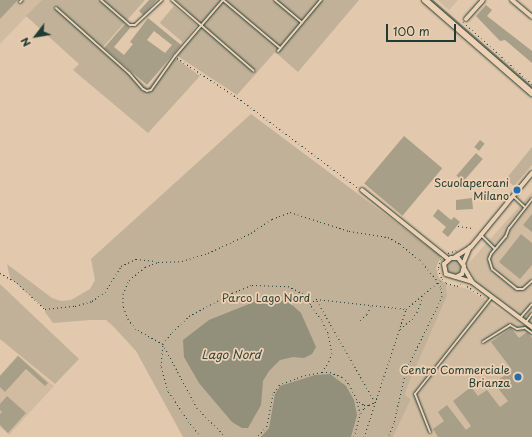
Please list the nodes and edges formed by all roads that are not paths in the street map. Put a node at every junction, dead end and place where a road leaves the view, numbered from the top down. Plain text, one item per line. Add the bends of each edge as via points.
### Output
1 (101, 0) edge
2 (162, 0) edge
3 (172, 0) edge
4 (223, 0) edge
5 (275, 0) edge
6 (322, 0) edge
7 (425, 0) edge
8 (483, 0) edge
9 (512, 0) edge
10 (56, 8) dead end
11 (532, 18) edge
12 (464, 20) road end
13 (302, 23) junction
14 (201, 26) junction
15 (280, 48) junction
16 (278, 51) dead end
17 (254, 71) dead end
18 (532, 94) edge
19 (532, 173) edge
20 (362, 190) road end
21 (513, 196) junction
22 (532, 199) edge
23 (525, 207) junction
24 (481, 235) junction
25 (470, 246) junction
26 (495, 249) junction
27 (454, 257) junction
28 (448, 259) junction
29 (463, 266) junction
30 (456, 277) junction
31 (532, 281) edge
32 (472, 282) junction
33 (492, 297) junction
34 (532, 304) edge
35 (532, 314) edge
36 (520, 318) junction
37 (526, 322) junction
38 (532, 327) edge
39 (532, 333) edge
40 (484, 342) dead end
41 (430, 432) dead end

1 - 2 lane via 130,25 135,25
3 - 14 lane
4 - 14 lane
4 - 15 lane
5 - 13 lane
6 - 13 lane
7 - 18 main road
8 - 12 street
9 - 11 street
10 - 14 lane via 143,89 151,90 175,56
13 - 15 lane
14 - 17 lane
15 - 16 lane
19 - 21 street
20 - 28 street
21 - 23 lane
21 - 24 street
22 - 23 lane
23 - 26 lane
24 - 25 street
24 - 26 lane
25 - 27 street
25 - 29 street
26 - 31 lane via 489,264 500,276 517,289 523,289
27 - 28 street
27 - 29 street via 461,260
28 - 30 street via 444,264 444,270 450,277
29 - 30 street via 462,274
29 - 32 street
30 - 32 street
32 - 33 street
33 - 36 street
33 - 41 lane via 415,394
34 - 36 lane
35 - 37 lane
36 - 37 street
37 - 38 street
39 - 40 lane via 525,328 517,329 510,325

